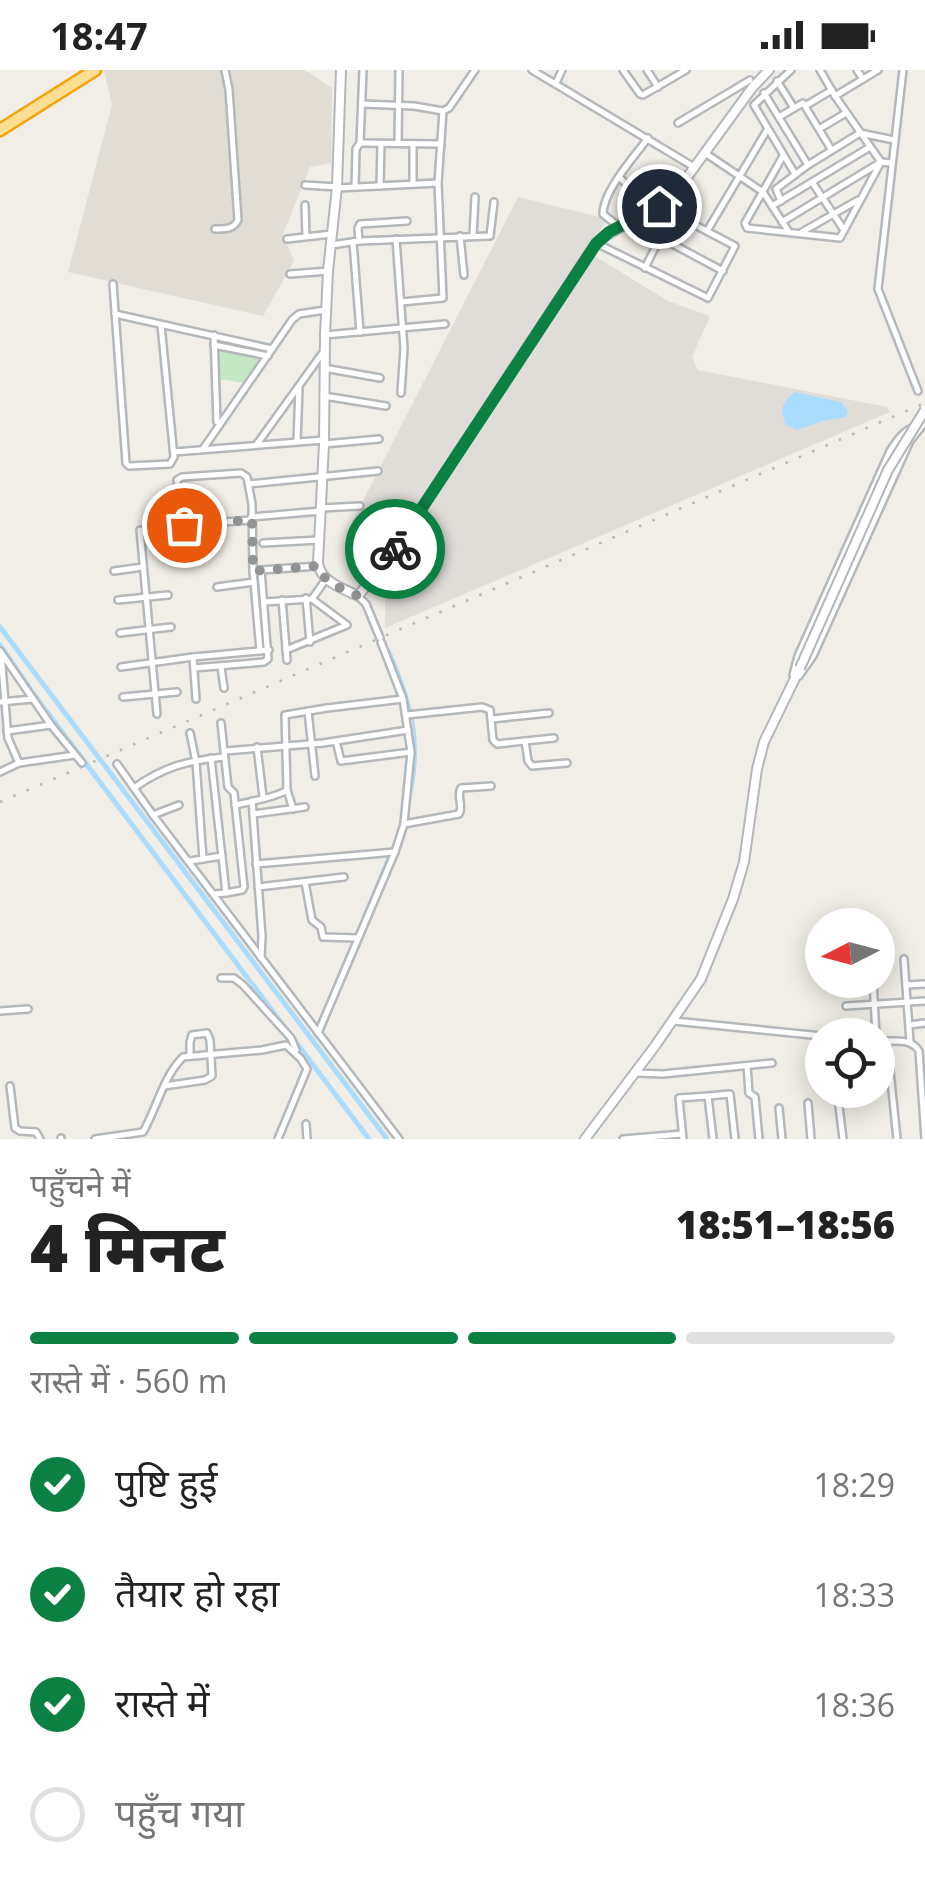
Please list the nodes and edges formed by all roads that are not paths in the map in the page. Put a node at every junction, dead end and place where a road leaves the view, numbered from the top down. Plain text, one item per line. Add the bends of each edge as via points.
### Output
1 (95, 70) edge
2 (224, 70) edge
3 (341, 70) edge
4 (363, 70) edge
5 (399, 70) edge
6 (475, 70) edge
7 (532, 70) edge
8 (562, 70) edge
9 (623, 70) edge
10 (647, 70) edge
11 (686, 70) edge
12 (744, 70) edge
13 (769, 70) edge
14 (791, 70) edge
15 (820, 70) edge
16 (857, 70) edge
17 (878, 70) edge
18 (903, 70) edge
19 (79, 74) edge
20 (862, 79) junction
21 (777, 81) junction
22 (556, 83) junction
23 (752, 83) junction
24 (658, 87) junction
25 (764, 93) junction
26 (833, 93) junction
27 (361, 104) junction
28 (400, 106) junction
29 (805, 106) junction
30 (794, 108) junction
31 (443, 111) junction
32 (846, 113) junction
33 (779, 117) junction
34 (678, 122) dead end
35 (0, 126) edge
36 (768, 129) junction
37 (819, 129) junction
38 (860, 134) junction
39 (648, 138) junction
40 (894, 140) junction
41 (360, 142) junction
42 (381, 143) junction
43 (398, 143) junction
44 (414, 144) junction
45 (440, 144) junction
46 (870, 147) junction
47 (832, 150) junction
48 (704, 153) junction
49 (784, 156) junction
50 (882, 162) junction
51 (892, 163) junction
52 (808, 165) junction
53 (694, 167) junction
54 (794, 174) junction
55 (739, 176) junction
56 (619, 177) junction
57 (438, 182) junction
58 (812, 182) junction
59 (413, 184) junction
60 (304, 185) dead end
61 (380, 186) junction
62 (354, 187) junction
63 (337, 188) junction
64 (763, 192) junction
65 (475, 198) dead end
66 (822, 198) junction
67 (862, 198) junction
68 (781, 201) junction
69 (494, 202) dead end
70 (305, 205) dead end
71 (772, 206) junction
72 (656, 208) junction
73 (672, 213) junction
74 (833, 214) junction
75 (408, 220) dead end
76 (630, 222) junction
77 (782, 222) junction
78 (619, 227) junction
79 (215, 230) dead end
80 (844, 230) junction
81 (707, 231) junction
82 (788, 232) junction
83 (800, 233) junction
84 (332, 234) junction
85 (306, 236) junction
86 (460, 236) junction
87 (473, 236) junction
88 (441, 237) junction
89 (660, 238) junction
90 (288, 239) dead end
91 (396, 239) junction
92 (356, 241) junction
93 (596, 244) junction
94 (331, 246) junction
95 (645, 268) junction
96 (328, 271) junction
97 (723, 271) junction
98 (290, 274) dead end
99 (464, 275) dead end
100 (114, 284) dead end
101 (401, 302) junction
102 (327, 310) junction
103 (114, 314) junction
104 (160, 324) junction
105 (445, 324) dead end
106 (402, 328) junction
107 (360, 332) junction
108 (214, 335) junction
109 (325, 335) junction
110 (214, 344) junction
111 (324, 351) junction
112 (271, 353) junction
113 (324, 368) junction
114 (380, 378) dead end
115 (299, 384) junction
116 (918, 391) dead end
117 (402, 393) dead end
118 (324, 396) junction
119 (386, 406) dead end
120 (925, 410) edge
121 (924, 423) edge
122 (218, 425) junction
123 (380, 438) dead end
124 (297, 441) junction
125 (324, 442) junction
126 (256, 444) junction
127 (203, 449) junction
128 (174, 452) junction
129 (378, 471) dead end
130 (322, 476) junction
131 (249, 484) junction
132 (360, 506) dead end
133 (321, 510) junction
134 (252, 518) junction
135 (140, 530) dead end
136 (319, 540) junction
137 (264, 543) dead end
138 (318, 566) junction
139 (143, 568) junction
140 (114, 570) dead end
141 (257, 571) junction
142 (326, 580) junction
143 (254, 582) junction
144 (217, 586) dead end
145 (168, 595) dead end
146 (358, 596) junction
147 (146, 598) junction
148 (309, 598) junction
149 (118, 600) dead end
150 (282, 600) junction
151 (264, 602) junction
152 (172, 628) dead end
153 (149, 630) junction
154 (120, 632) dead end
155 (310, 642) junction
156 (269, 650) junction
157 (286, 650) junction
158 (260, 651) junction
159 (1, 652) edge
160 (193, 657) junction
161 (287, 660) dead end
162 (152, 664) junction
163 (220, 666) junction
164 (121, 667) dead end
165 (194, 668) junction
166 (793, 681) junction
167 (224, 688) dead end
168 (177, 692) dead end
169 (155, 694) junction
170 (123, 697) dead end
171 (33, 699) junction
172 (196, 699) dead end
173 (403, 699) junction
174 (2, 702) edge
175 (308, 711) junction
176 (157, 714) dead end
177 (410, 714) junction
178 (549, 714) dead end
179 (492, 719) junction
180 (221, 723) dead end
181 (51, 725) junction
182 (408, 730) junction
183 (7, 731) junction
184 (190, 734) dead end
185 (554, 738) dead end
186 (336, 741) junction
187 (525, 741) junction
188 (312, 744) junction
189 (257, 747) junction
190 (286, 747) junction
191 (412, 752) junction
192 (225, 754) junction
193 (76, 755) junction
194 (211, 758) junction
195 (196, 762) junction
196 (82, 763) dead end
197 (19, 764) junction
198 (117, 764) dead end
199 (567, 764) dead end
200 (0, 772) edge
201 (315, 776) dead end
202 (491, 786) dead end
203 (134, 788) junction
204 (287, 790) junction
205 (263, 796) junction
206 (252, 801) junction
207 (179, 804) dead end
208 (235, 805) junction
209 (305, 807) dead end
210 (293, 808) junction
211 (252, 814) junction
212 (153, 815) junction
213 (404, 823) junction
214 (395, 852) junction
215 (222, 856) junction
216 (204, 858) junction
217 (189, 861) junction
218 (256, 864) junction
219 (344, 878) dead end
220 (304, 882) junction
221 (258, 887) junction
222 (226, 893) junction
223 (213, 894) junction
224 (357, 938) junction
225 (262, 958) junction
226 (904, 960) dead end
227 (222, 978) dead end
228 (925, 984) edge
229 (906, 986) junction
230 (874, 998) edge
231 (925, 1001) edge
232 (907, 1003) junction
233 (874, 1005) junction
234 (846, 1006) dead end
235 (28, 1009) dead end
236 (0, 1011) edge
237 (875, 1018) edge
238 (671, 1021) junction
239 (925, 1024) edge
240 (909, 1025) junction
241 (318, 1033) junction
242 (805, 1034) edge
243 (895, 1042) edge
244 (910, 1042) junction
245 (296, 1054) junction
246 (190, 1056) junction
247 (212, 1056) junction
248 (772, 1063) dead end
249 (747, 1066) junction
250 (634, 1073) junction
251 (10, 1086) dead end
252 (164, 1086) junction
253 (708, 1096) junction
254 (924, 1100) edge
255 (779, 1108) dead end
256 (808, 1108) edge
257 (839, 1108) edge
258 (894, 1108) edge
259 (306, 1124) dead end
260 (682, 1136) edge
261 (40, 1139) edge
262 (95, 1139) edge
263 (278, 1139) edge
264 (306, 1139) edge
265 (399, 1139) edge
266 (585, 1139) edge
267 (627, 1139) edge
268 (713, 1139) edge
269 (735, 1139) edge
270 (759, 1139) edge
271 (782, 1139) edge
272 (810, 1139) edge
273 (843, 1139) edge
274 (897, 1139) edge
275 (924, 1139) edge

1 - 19 highway
2 - 79 street via 238,220
3 - 63 street
4 - 27 street
5 - 28 street
6 - 31 street
7 - 22 street
8 - 22 street
9 - 24 street via 640,94
10 - 24 street
11 - 24 street
12 - 23 street
13 - 23 street
14 - 21 street
15 - 26 street
16 - 20 street
17 - 20 street
18 - 40 street
19 - 35 highway
20 - 26 street
21 - 25 street
21 - 30 street
22 - 39 street
23 - 34 street
23 - 48 street
25 - 33 street
25 - 36 street via 754,104
26 - 29 street
26 - 32 street
27 - 28 street
27 - 41 street
28 - 31 street
28 - 43 street
29 - 30 street
29 - 37 street
30 - 33 street
31 - 45 street
32 - 37 street
32 - 38 street
33 - 52 street
36 - 49 street
36 - 55 street
37 - 47 street
38 - 40 street
38 - 46 street
38 - 47 street
39 - 53 street
39 - 56 street
40 - 51 street
41 - 42 street
41 - 62 street
42 - 43 street
42 - 61 street
43 - 44 street
44 - 45 street
44 - 59 street
45 - 57 street
46 - 50 street
46 - 58 street
47 - 52 street
48 - 53 street
48 - 55 street
49 - 54 street
49 - 64 street
50 - 51 street
50 - 66 street
50 - 67 street
51 - 116 street via 878,289
52 - 54 street
53 - 72 street
54 - 68 street via 776,190
55 - 64 street
55 - 81 street
56 - 72 street
56 - 78 street via 602,214
57 - 59 street
57 - 88 street
58 - 66 street
58 - 68 street
59 - 61 street
60 - 63 street
61 - 62 street
62 - 63 street
63 - 84 street
64 - 71 street
64 - 82 street via 745,226
65 - 87 street
66 - 74 street
66 - 77 street
67 - 74 street
67 - 80 street
68 - 71 street
69 - 87 street via 490,236
70 - 85 street
71 - 77 street
72 - 73 street
72 - 76 street
73 - 81 street
73 - 89 street
74 - 80 street
74 - 83 street
75 - 92 street via 360,224
76 - 78 street
76 - 89 street
77 - 82 street
78 - 93 street
80 - 83 street via 836,239
81 - 97 street via 735,246
82 - 83 street
84 - 85 street
84 - 94 street
85 - 90 street
86 - 87 street
86 - 88 street
86 - 99 street
88 - 91 street
88 - 101 street via 442,298
89 - 95 street
89 - 97 street
91 - 92 street
91 - 101 street
92 - 94 street
92 - 107 street
93 - 95 street
93 - 146 street
94 - 96 street
95 - 97 street via 708,298
96 - 98 street
96 - 102 street
100 - 103 street
101 - 106 street
102 - 109 street
102 - 112 street via 299,314
103 - 104 street
103 - 128 street via 126,463 170,464
104 - 108 street
104 - 128 street
105 - 106 street
106 - 107 street
106 - 117 street
107 - 109 street
108 - 110 street
108 - 112 street
109 - 111 street
110 - 112 street
110 - 122 street
111 - 113 street
111 - 115 street
112 - 122 street
113 - 114 street
113 - 118 street
115 - 124 street
115 - 126 street
118 - 119 street
118 - 125 street
120 - 166 street, bridge via 888,470
121 - 166 street via 910,440 813,656
121 - 166 street via 908,427 890,451 798,656
122 - 127 street
123 - 125 street
124 - 125 street
124 - 126 street
125 - 130 street
126 - 127 street
127 - 128 street
129 - 130 street
130 - 131 street
130 - 133 street
131 - 134 street
131 - 134 street via 241,473 176,482 182,524
132 - 133 street
133 - 134 street
133 - 136 street
134 - 141 street
135 - 139 street
136 - 137 street
136 - 138 street
138 - 141 street
138 - 142 street
139 - 140 street
139 - 147 street
141 - 143 street
141 - 151 street
142 - 146 street
142 - 148 street
143 - 144 street
143 - 158 street
145 - 147 street
146 - 173 street
147 - 149 street
147 - 153 street
148 - 150 street
148 - 155 street
148 - 155 street via 347,624
150 - 151 street
150 - 157 street
151 - 156 street
152 - 153 street
153 - 154 street
153 - 162 street
155 - 157 street
156 - 158 street
156 - 163 street via 264,662
157 - 161 street
158 - 160 street
159 - 171 street
159 - 174 street
160 - 162 street
160 - 165 street
162 - 164 street
162 - 169 street
163 - 165 street
163 - 167 street
165 - 172 street
166 - 238 street via 764,742 734,899 701,978
168 - 169 street
169 - 170 street
169 - 176 street
171 - 174 street
171 - 181 street
173 - 175 street
173 - 177 street
174 - 183 street
175 - 188 street
175 - 190 street via 284,717
177 - 179 street via 482,707
177 - 182 street
178 - 179 street
179 - 187 street via 495,743
180 - 192 street
181 - 183 street
181 - 193 street
182 - 186 street
182 - 191 street
183 - 197 street
184 - 195 street
185 - 187 street
186 - 188 street
186 - 191 street via 341,761
187 - 199 street via 532,766
188 - 190 street
188 - 201 street
189 - 190 street
189 - 192 street
189 - 205 street
190 - 204 street
191 - 213 street
192 - 194 street
192 - 208 street
193 - 196 street
193 - 197 street
194 - 195 street
194 - 215 street
195 - 203 street via 171,766
195 - 216 street
197 - 200 street
198 - 203 street
202 - 213 street via 461,788 459,814
203 - 212 street
204 - 205 street
204 - 210 street
205 - 206 street
206 - 208 street
206 - 211 street
207 - 212 street
208 - 222 street via 244,886
209 - 210 street
210 - 211 street
211 - 218 street
212 - 217 street
213 - 214 street
214 - 218 street
214 - 224 street
215 - 216 street
215 - 222 street
216 - 217 street
217 - 223 street
218 - 221 street
219 - 220 street
220 - 221 street
220 - 224 street via 323,937
221 - 225 street
222 - 223 street
223 - 225 street
224 - 241 street
225 - 241 street
226 - 229 street
227 - 245 street via 243,985 291,1038
228 - 229 street
229 - 232 street
230 - 233 street
231 - 232 street
232 - 233 street
232 - 240 street
233 - 234 street
233 - 237 street
235 - 236 street
238 - 242 street
238 - 250 street
239 - 240 street
240 - 244 street
241 - 265 street
243 - 244 street
244 - 254 street via 918,1050
245 - 247 street via 286,1045
245 - 263 street via 306,1075
246 - 247 street
246 - 247 street via 192,1035 205,1032
246 - 252 street via 179,1058
247 - 252 street via 211,1078
248 - 249 street
249 - 250 street
249 - 270 street
250 - 266 street
251 - 261 street via 14,1128
252 - 262 street via 143,1132
253 - 260 street via 679,1098
253 - 268 street
253 - 269 street via 730,1094
254 - 275 street
255 - 271 street
256 - 272 street
257 - 273 street
258 - 274 street
259 - 264 street
260 - 267 street

